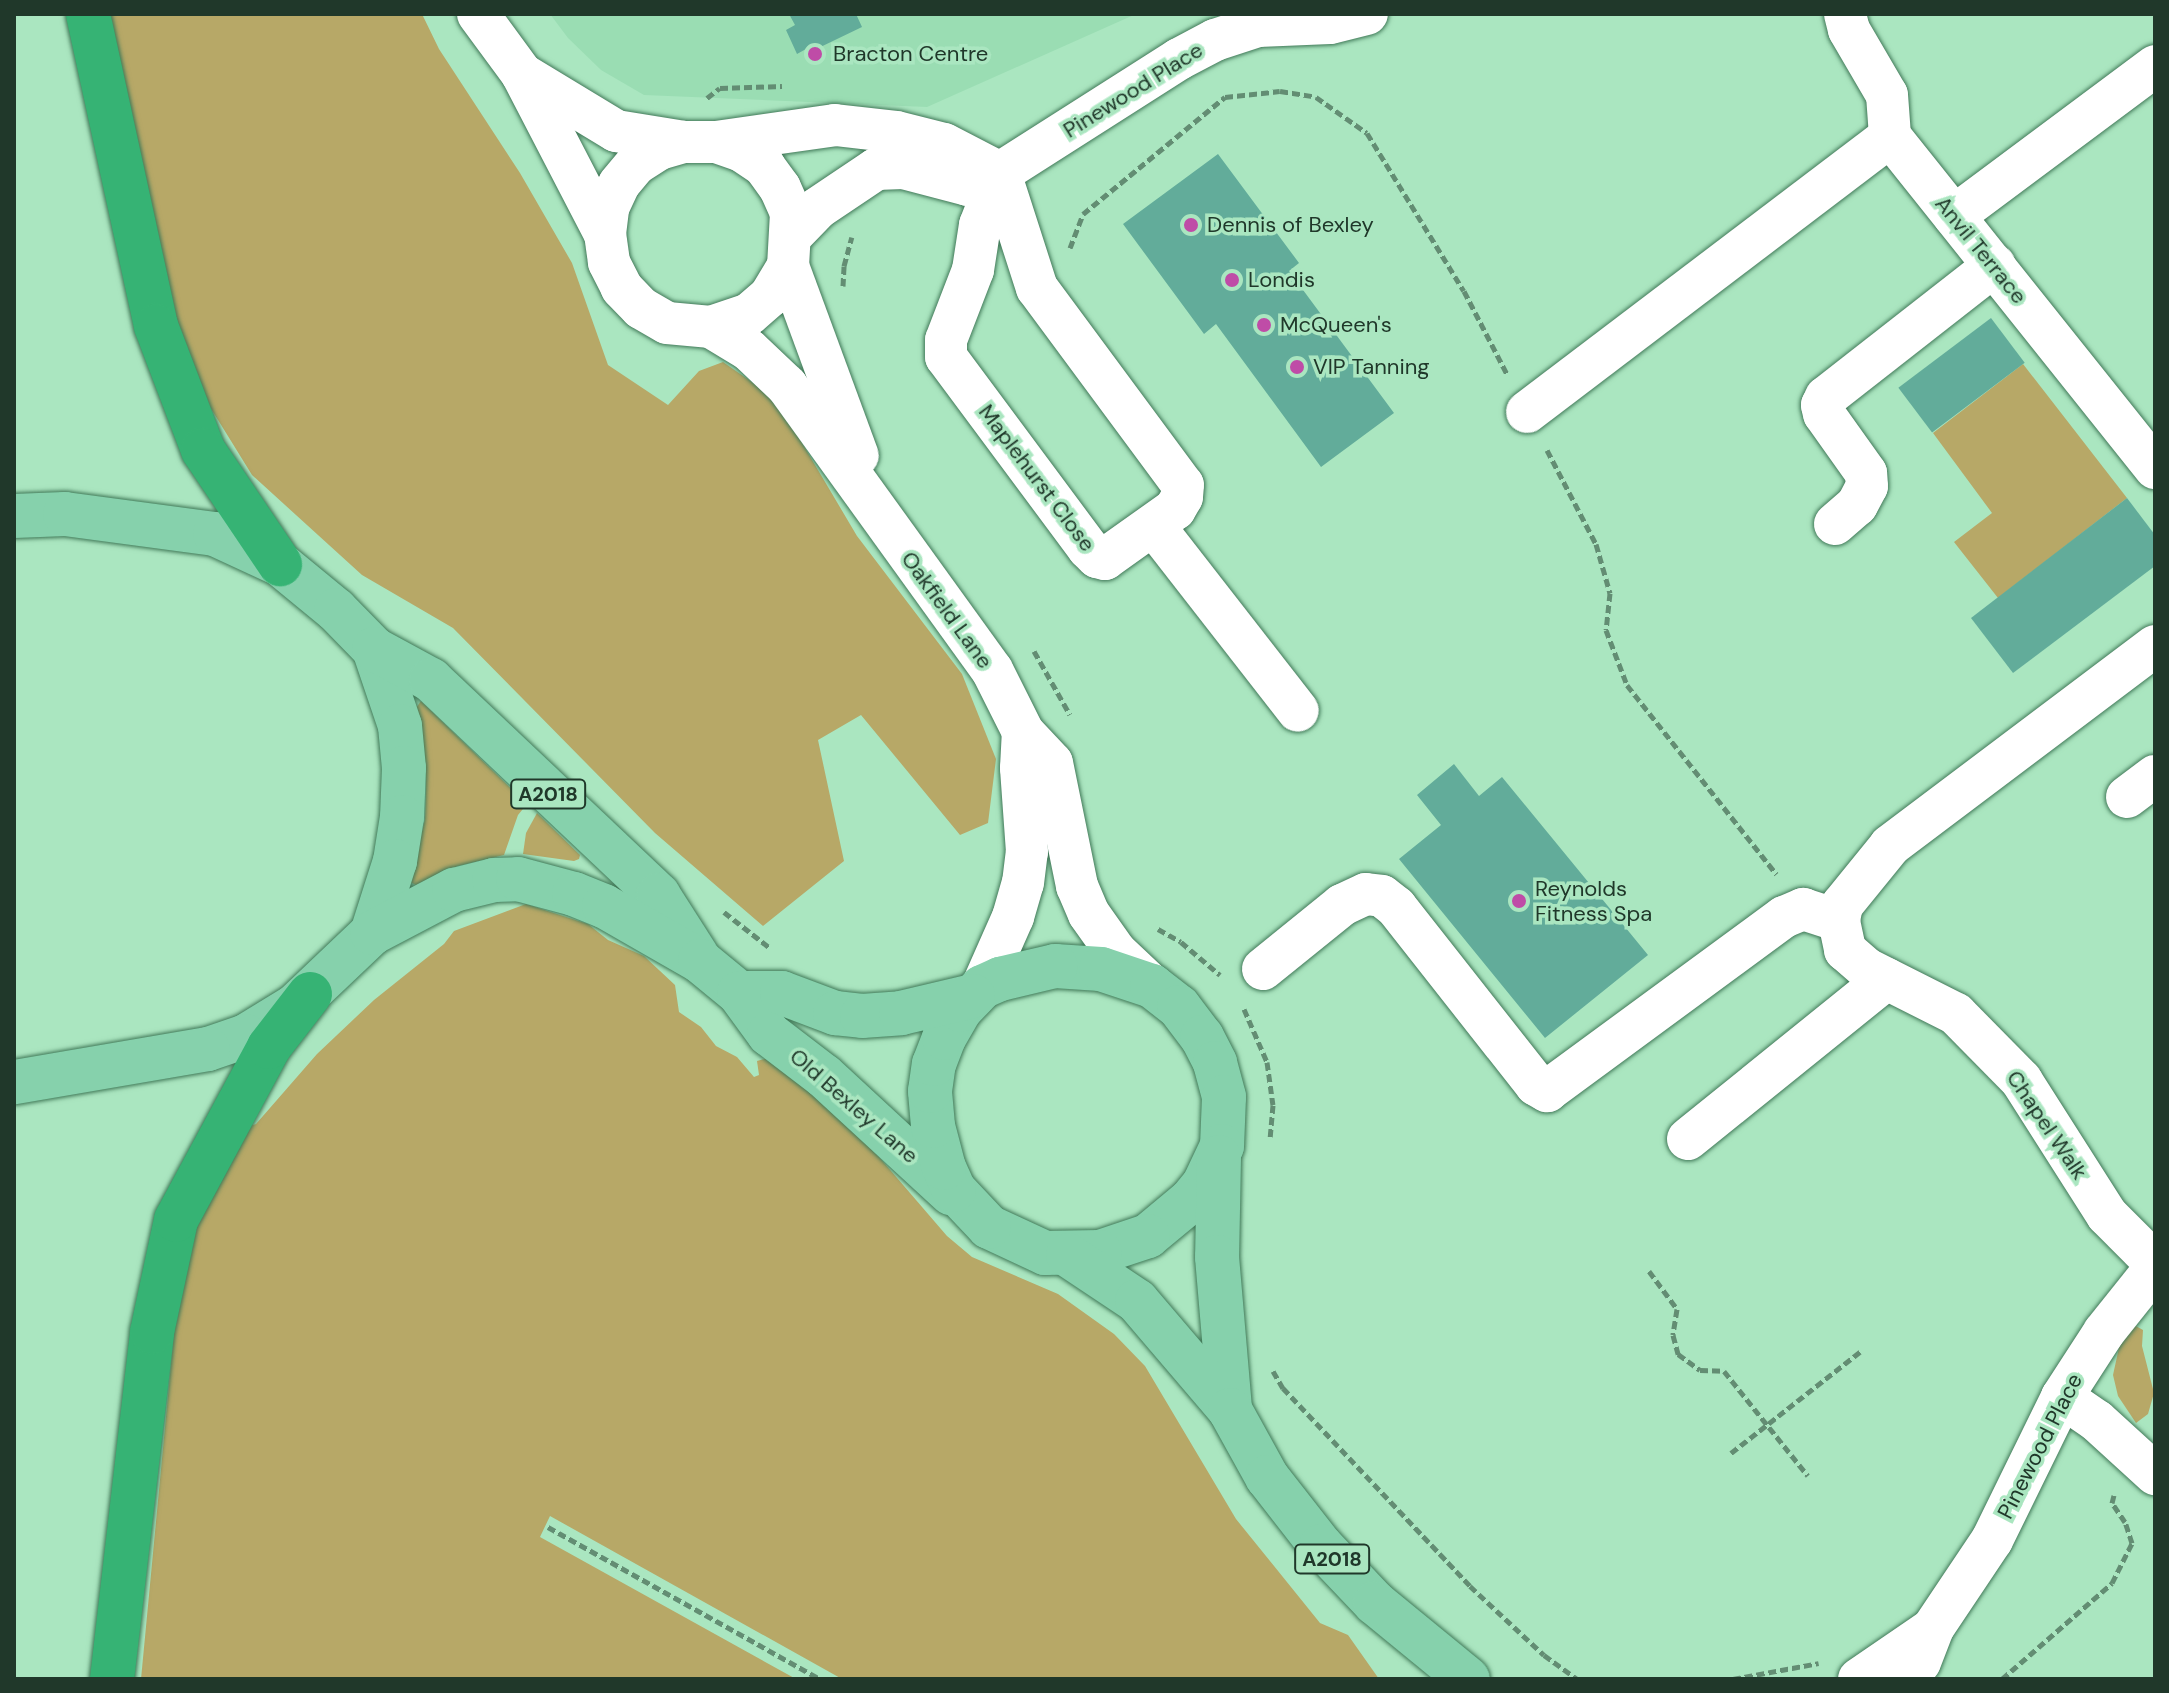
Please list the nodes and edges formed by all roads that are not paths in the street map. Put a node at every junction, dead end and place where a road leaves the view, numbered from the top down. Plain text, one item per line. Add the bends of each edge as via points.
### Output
1 (88, 14) edge
2 (478, 14) edge
3 (1367, 14) edge
4 (1845, 14) edge
5 (2155, 66) edge
6 (522, 74) junction
7 (1890, 136) junction
8 (700, 142) junction
9 (1000, 173) junction
10 (1954, 216) junction
11 (605, 234) junction
12 (790, 251) junction
13 (1995, 265) junction
14 (711, 327) junction
15 (1527, 412) dead end
16 (2155, 468) edge
17 (864, 491) junction
18 (14, 516) edge
19 (1835, 524) dead end
20 (1154, 526) junction
21 (280, 564) junction
22 (2155, 646) edge
23 (374, 649) junction
24 (1298, 711) dead end
25 (1023, 732) junction
26 (1840, 913) junction
27 (372, 933) junction
28 (700, 961) junction
29 (1263, 969) dead end
30 (1886, 979) junction
31 (1152, 986) junction
32 (978, 991) junction
33 (739, 993) junction
34 (310, 994) junction
35 (14, 1082) edge
36 (1688, 1139) dead end
37 (1219, 1154) junction
38 (974, 1214) junction
39 (1068, 1255) junction
40 (2155, 1265) edge
41 (2062, 1397) junction
42 (1230, 1410) junction
43 (2150, 1469) edge
44 (1933, 1628) junction
45 (1842, 1670) edge
46 (112, 1679) edge
47 (1468, 1679) edge
48 (1907, 1679) edge

1 - 21 highway via 156,326 203,450
2 - 6 street, Oakfield Lane
3 - 9 street, Pinewood Place via 1330,23 1258,26 1215,40
4 - 7 street via 1887,95
5 - 10 street
6 - 8 street, Oakfield Lane via 616,131
6 - 11 street, Oakfield Lane
7 - 10 street, Anvil Terrace
7 - 15 street
8 - 9 street via 835,125 944,144
8 - 11 street, Oakfield Lane via 659,149 628,174 608,208
8 - 12 street, Oakfield Lane via 742,151 764,166 786,200
9 - 12 street, Pinewood Place via 968,185 903,168 876,169 818,208
9 - 20 street, Maplehurst Close via 1037,288 1183,485 1178,505
9 - 20 street, Maplehurst Close via 980,225 973,270 946,340 946,357 1097,557 1110,557
10 - 13 street, Anvil Terrace
11 - 14 street, Oakfield Lane via 609,262 622,288 641,308 667,323
12 - 14 street, Oakfield Lane via 770,296 749,314
12 - 17 street, Oakfield Lane via 822,366 857,450
13 - 16 street, Anvil Terrace
13 - 19 street via 1826,397 1824,414 1866,473 1867,486 1863,497
14 - 17 street, Oakfield Lane via 749,350 787,386
17 - 25 street, Oakfield Lane via 992,670
18 - 21 main road via 65,514 215,534
20 - 24 street
21 - 23 main road
22 - 26 street via 1890,846
23 - 27 main road via 400,726 404,768 395,861
23 - 28 main road, Old Bexley Lane / A2018 via 431,680 658,895
25 - 31 street, Oakfield Lane via 1052,763 1077,886 1089,914 1116,952
25 - 32 street, Oakfield Lane via 1023,883
26 - 29 street via 1803,909 1784,917 1547,1091 1536,1085 1382,896 1366,894 1342,905
26 - 30 street, Chapel Walk via 1845,950
27 - 28 main road, Old Bexley Lane / A2018 via 454,890 511,878 587,899
27 - 34 main road
28 - 33 main road, Old Bexley Lane / A2018
30 - 36 street
30 - 40 street, Chapel Walk via 1956,1014 2021,1080 2107,1215
31 - 32 main road, A2018 via 1082,966 1031,970
31 - 37 main road, A2018 via 1186,1014 1215,1063 1225,1110
32 - 33 main road, A2018 via 901,1013 862,1016 835,1013 782,993
32 - 38 main road, A2018 via 940,1046 930,1104 944,1168
33 - 38 main road, Old Bexley Lane / A2018 via 769,1034 824,1076
34 - 35 main road via 275,1020 227,1043
34 - 46 highway via 269,1047 176,1220 152,1332
37 - 39 main road, A2018 via 1204,1184 1166,1224 1119,1248
37 - 42 main road, A2018 via 1217,1257
38 - 39 main road, A2018 via 1029,1248
39 - 42 main road, A2018 via 1137,1301
40 - 41 street, Pinewood Place
41 - 43 street
41 - 44 street, Pinewood Place via 1992,1540
42 - 47 main road, A2018 via 1267,1477 1321,1546 1375,1603
44 - 45 street, Pinewood Place
44 - 48 street, Pinewood Place

